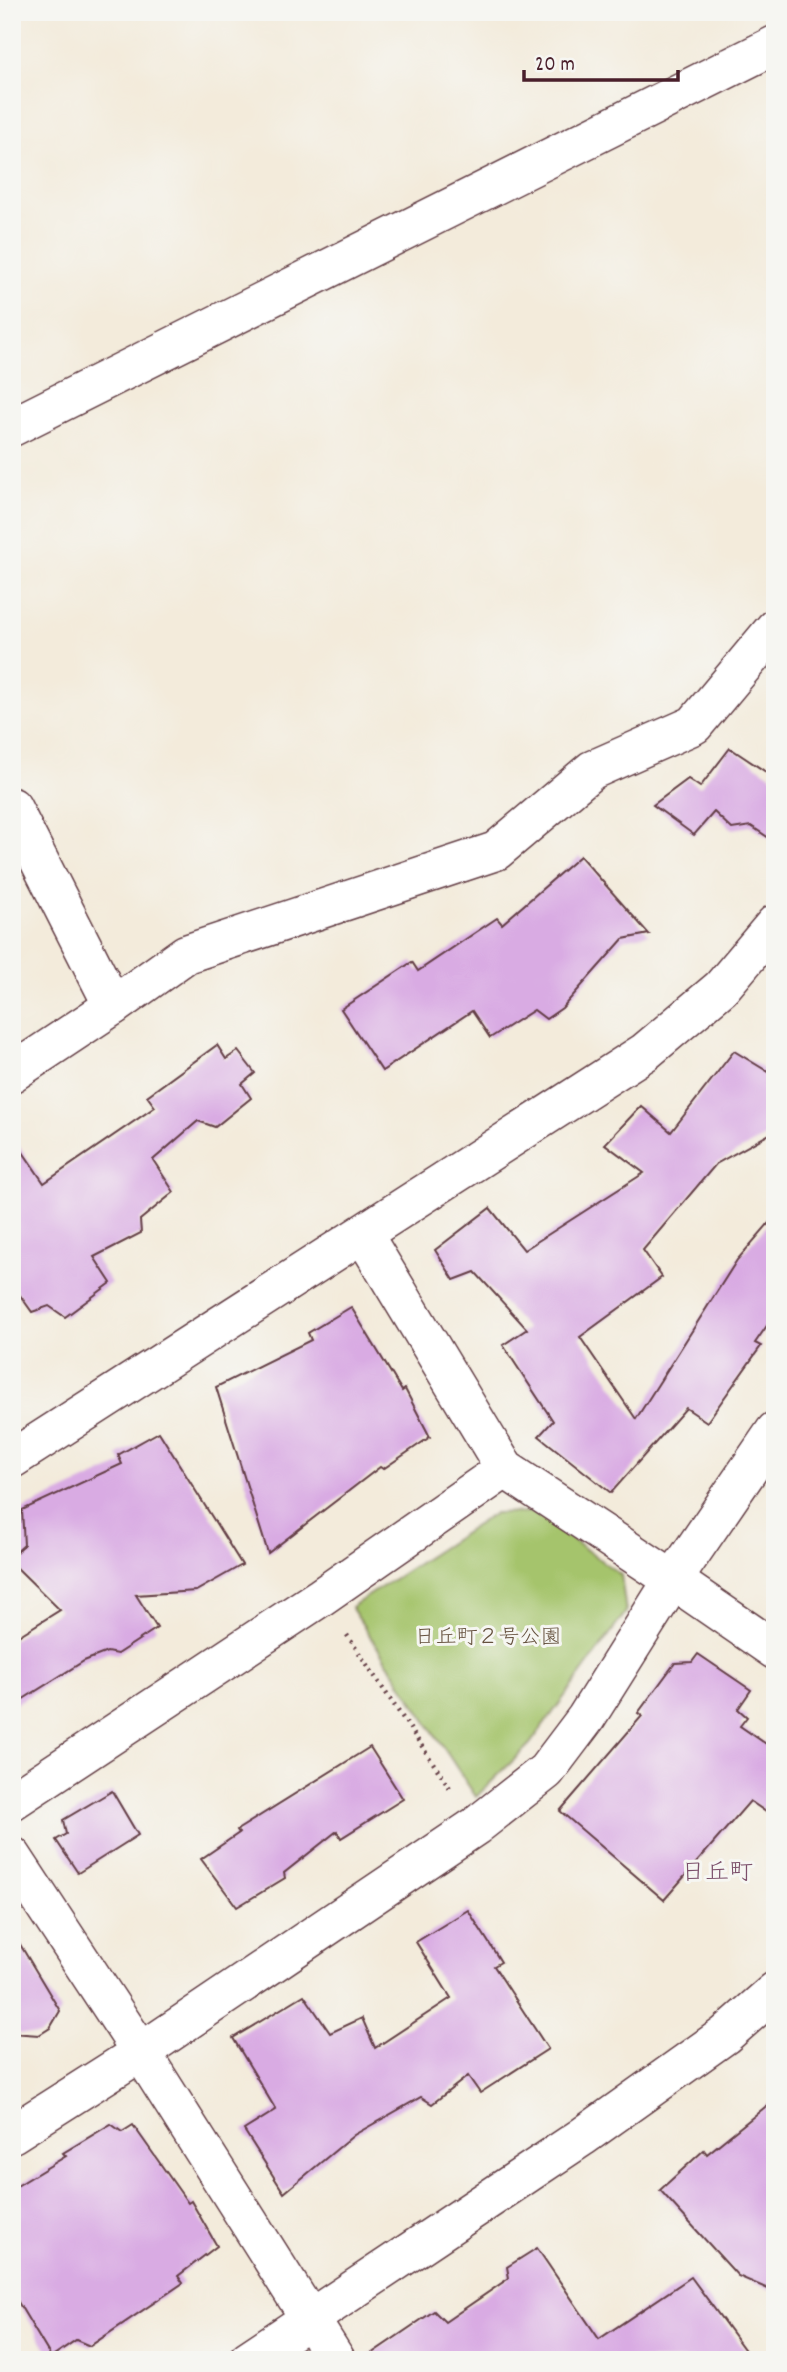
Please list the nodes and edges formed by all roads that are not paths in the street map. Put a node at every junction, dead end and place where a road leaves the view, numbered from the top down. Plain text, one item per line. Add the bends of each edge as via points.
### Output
1 (775, 45) edge
2 (12, 427) edge
3 (775, 628) edge
4 (12, 807) edge
5 (775, 924) edge
6 (113, 1006) junction
7 (12, 1073) edge
8 (363, 1234) junction
9 (775, 1432) edge
10 (12, 1459) edge
11 (505, 1469) junction
12 (673, 1580) junction
13 (775, 1650) edge
14 (12, 1801) edge
15 (12, 1856) edge
16 (775, 1991) edge
17 (141, 2052) junction
18 (12, 2134) edge
19 (309, 2320) junction
20 (248, 2360) edge
21 (336, 2360) edge

1 - 2 street
3 - 6 street via 694,725 592,770 496,851 186,954
4 - 6 street
5 - 8 street via 721,988 645,1052
6 - 7 street
8 - 10 street
8 - 11 street
9 - 12 street
11 - 12 street
11 - 14 street
12 - 13 street
12 - 17 street via 586,1718 546,1771 476,1826
15 - 17 street
16 - 19 street via 724,2035 582,2137
17 - 18 street
17 - 19 street
19 - 20 street
19 - 21 street

